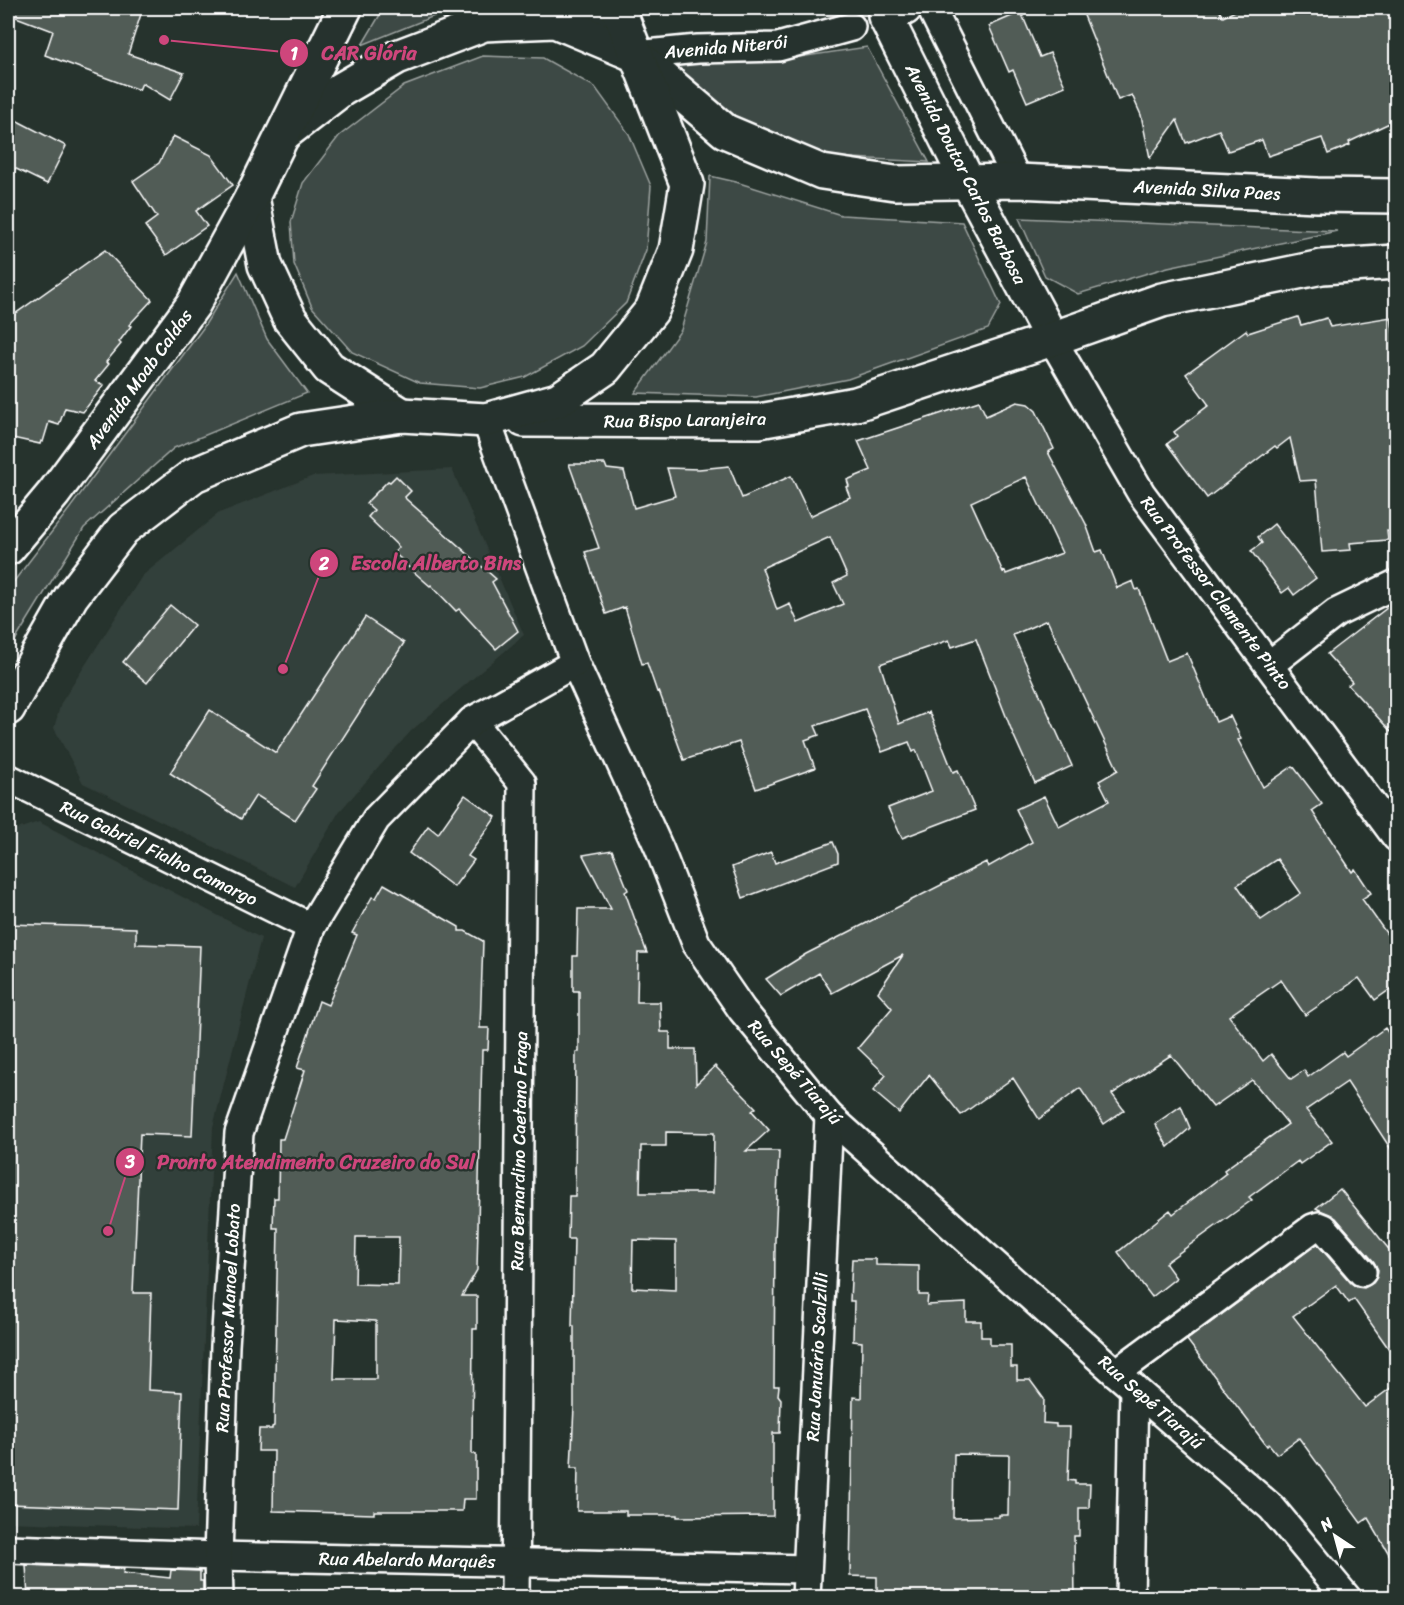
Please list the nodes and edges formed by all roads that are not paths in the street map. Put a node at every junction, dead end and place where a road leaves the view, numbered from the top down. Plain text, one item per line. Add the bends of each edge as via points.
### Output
1 (573, 8) edge
2 (618, 8) edge
3 (931, 8) edge
4 (343, 9) edge
5 (890, 10) edge
6 (850, 27) dead end
7 (636, 55) junction
8 (285, 133) junction
9 (1018, 181) junction
10 (968, 182) junction
11 (1396, 196) edge
12 (252, 197) junction
13 (1396, 262) edge
14 (1052, 339) junction
15 (402, 415) junction
16 (486, 420) junction
17 (8, 548) edge
18 (1396, 584) edge
19 (575, 663) junction
20 (1269, 665) junction
21 (8, 708) edge
22 (472, 722) junction
23 (8, 778) edge
24 (1396, 837) edge
25 (311, 927) junction
26 (829, 1116) junction
27 (1362, 1272) dead end
28 (1125, 1380) junction
29 (8, 1549) edge
30 (218, 1556) junction
31 (515, 1562) junction
32 (806, 1569) junction
33 (219, 1598) edge
34 (515, 1598) edge
35 (806, 1598) edge
36 (1130, 1598) edge
37 (1347, 1598) edge

1 - 7 street via 593,16
2 - 7 main road
3 - 9 street
4 - 8 main road, Avenida Moab Caldas
5 - 10 main road, Avenida Doutor Carlos Barbosa
6 - 7 street, Avenida Niterói via 778,47
7 - 8 main road, Avenida Moab Caldas via 555,21 484,24 397,57 342,88
7 - 10 main road, Avenida Silva Paes via 725,131 822,172 895,183
7 - 16 main road via 687,184 676,250 652,310 605,368 558,400
8 - 12 main road, Avenida Moab Caldas
9 - 10 main road, Avenida Silva Paes
9 - 11 main road, Avenida Silva Paes
10 - 14 main road, Avenida Doutor Carlos Barbosa
12 - 15 main road via 265,266 290,319 329,368
12 - 17 main road, Avenida Moab Caldas via 187,316 54,494
13 - 14 main road via 1322,267 1162,300
14 - 16 main road, Rua Bispo Laranjeira via 856,404 759,421
14 - 20 street, Rua Professor Clemente Pinto via 1141,493
15 - 16 main road
15 - 21 main road via 301,430 194,475 123,529 71,597
16 - 19 street, Rua Sepé Tiarajú
18 - 20 street via 1336,613
19 - 22 street, Rua Professor Manoel Lobato
19 - 26 street, Rua Sepé Tiarajú via 659,848 696,942 742,1010
20 - 24 street, Rua Professor Clemente Pinto
22 - 25 street, Rua Professor Manoel Lobato via 376,819
22 - 31 street, Rua Bernardino Caetano Fraga via 522,783
23 - 25 street, Rua Gabriel Fialho Camargo
25 - 30 street, Rua Professor Manoel Lobato via 239,1133 225,1346
26 - 28 street, Rua Sepé Tiarajú
26 - 32 street, Rua Januário Scalzilli
27 - 28 street via 1324,1228 1313,1228
28 - 36 street
28 - 37 street, Rua Sepé Tiarajú via 1272,1508
29 - 30 street, Rua Abelardo Marquês
30 - 31 street, Rua Abelardo Marquês
30 - 33 street, Rua Professor Manoel Lobato
31 - 32 street, Rua Abelardo Marquês
31 - 34 street, Rua Bernardino Caetano Fraga
32 - 35 street, Rua Januário Scalzilli

